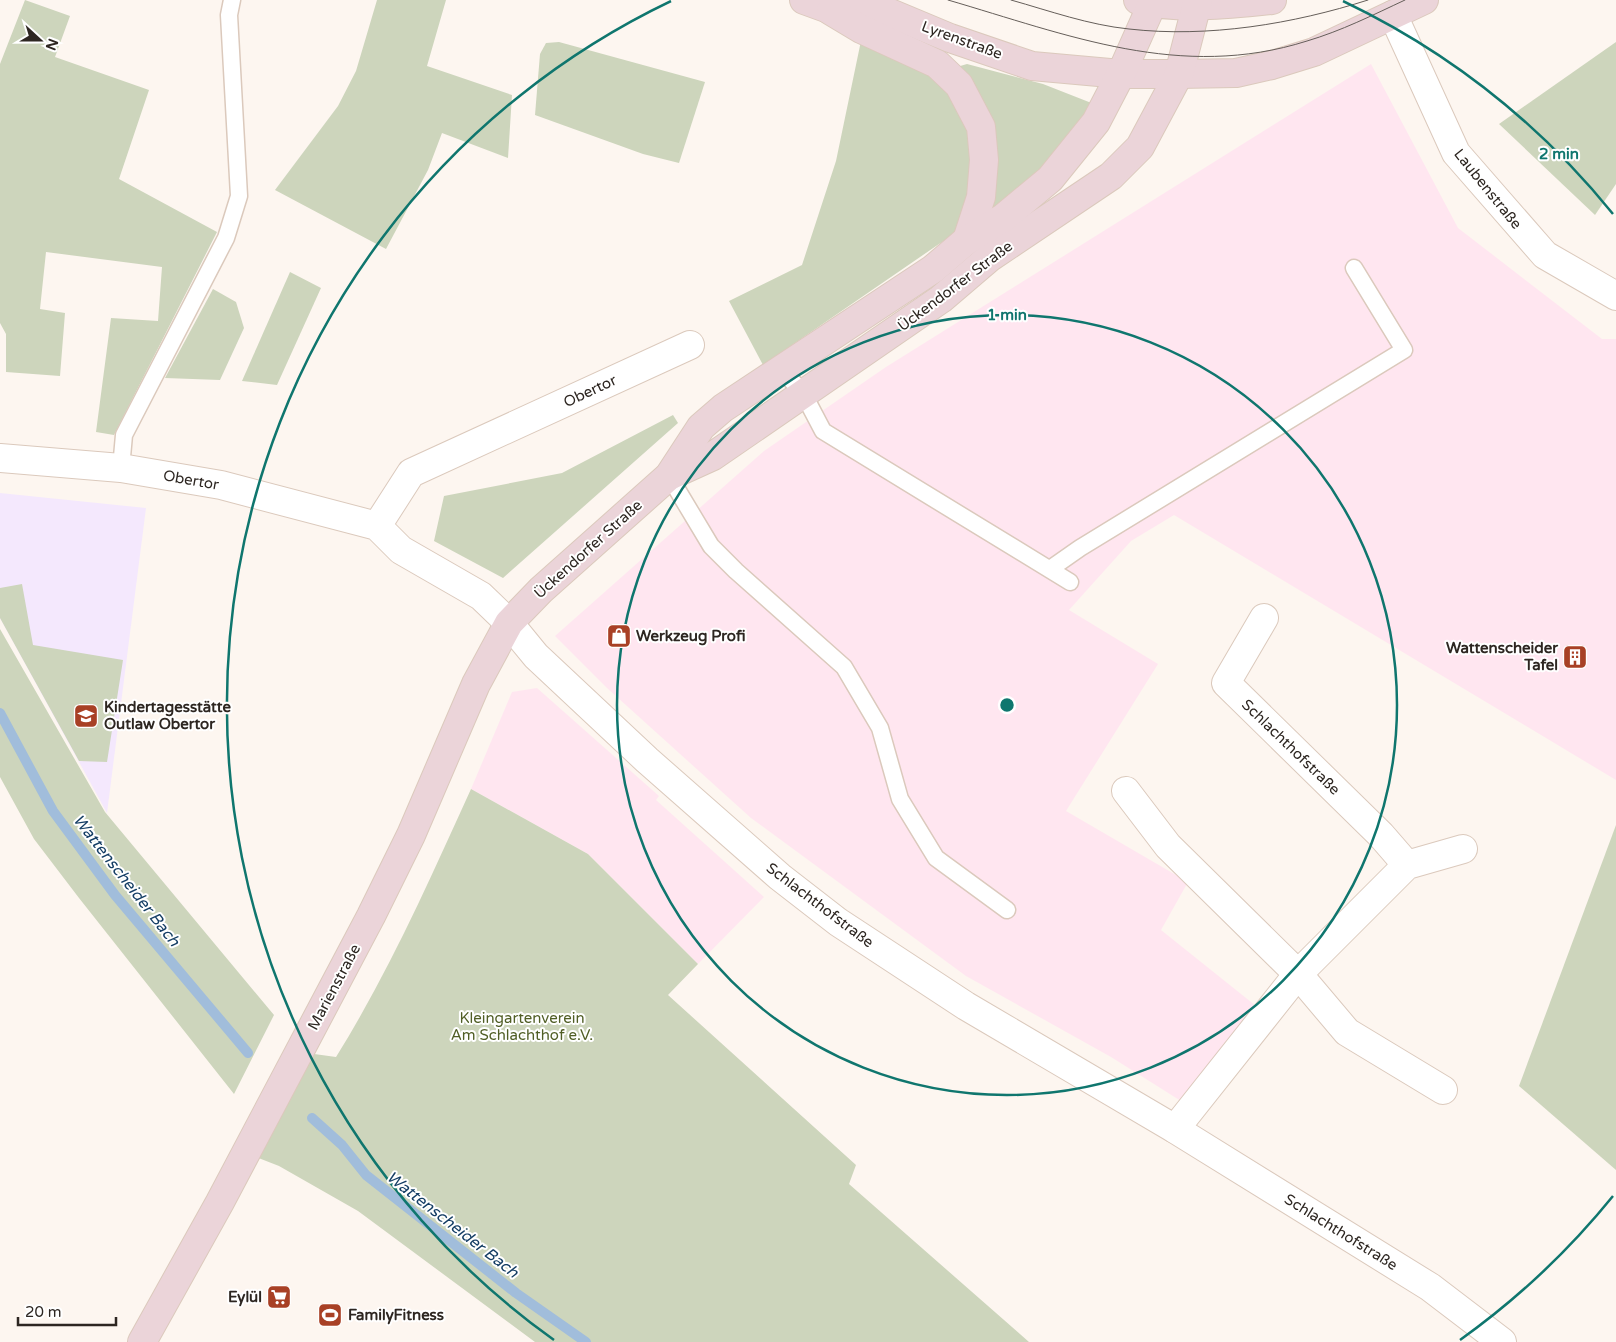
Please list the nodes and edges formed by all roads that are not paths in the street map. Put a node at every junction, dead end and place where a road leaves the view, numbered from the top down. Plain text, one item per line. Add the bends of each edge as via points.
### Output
1 (232, 0) edge
2 (1272, 0) edge
3 (1424, 0) edge
4 (1148, 1) edge
5 (1197, 3) edge
6 (815, 4) edge
7 (1393, 15) junction
8 (1121, 74) junction
9 (1179, 74) junction
10 (967, 240) junction
11 (1354, 268) dead end
12 (1616, 296) edge
13 (690, 345) dead end
14 (782, 370) junction
15 (803, 393) junction
16 (0, 458) edge
17 (121, 468) junction
18 (669, 476) junction
19 (377, 526) junction
20 (1050, 569) junction
21 (1070, 582) dead end
22 (1264, 618) dead end
23 (509, 623) junction
24 (1126, 790) dead end
25 (1463, 849) dead end
26 (1407, 865) junction
27 (1007, 910) dead end
28 (1298, 974) junction
29 (1443, 1090) dead end
30 (1175, 1130) junction
31 (142, 1342) edge
32 (1502, 1342) edge

1 - 17 lane via 229,15 239,196 226,238 124,435
2 - 5 main road, Ückendorfer Straße
3 - 7 main road
4 - 5 main road, Ückendorfer Straße
4 - 8 main road, Ückendorfer Straße
5 - 9 main road, Ückendorfer Straße
6 - 8 main road, Lyrenstraße via 890,13 1032,66
6 - 10 main road, Ückendorfer Straße via 938,64 958,85 981,127 984,160 981,197
7 - 9 main road via 1314,52 1272,65 1236,73
7 - 12 street, Laubenstraße via 1456,152 1545,255
8 - 9 main road
8 - 10 main road, Ückendorfer Straße via 1096,122 1050,179 1004,218
9 - 15 main road, Ückendorfer Straße via 1140,147 1111,176 989,258 941,299
10 - 14 main road, Ückendorfer Straße via 933,269
11 - 20 lane via 1404,350
13 - 19 street, Obertor via 411,473
14 - 15 lane
14 - 18 main road, Ückendorfer Straße via 723,408 701,427
15 - 18 main road, Ückendorfer Straße via 713,456
15 - 20 lane via 823,431
16 - 17 street, Obertor
17 - 19 street, Obertor via 221,485
18 - 23 main road, Ückendorfer Straße via 541,590
18 - 27 lane via 711,546 844,667 880,728 900,798 936,858
19 - 23 street via 401,550 481,596
20 - 21 lane
22 - 26 street, Schlachthofstraße via 1226,683 1381,834
23 - 30 street, Schlachthofstraße via 536,656 647,760 780,877 831,916 966,1006
23 - 31 main road, Marienstraße via 476,684 411,835 371,916
24 - 28 street via 1168,846
25 - 26 street
26 - 28 street
28 - 29 street via 1347,1032
28 - 30 street
30 - 32 street, Schlachthofstraße via 1430,1287

